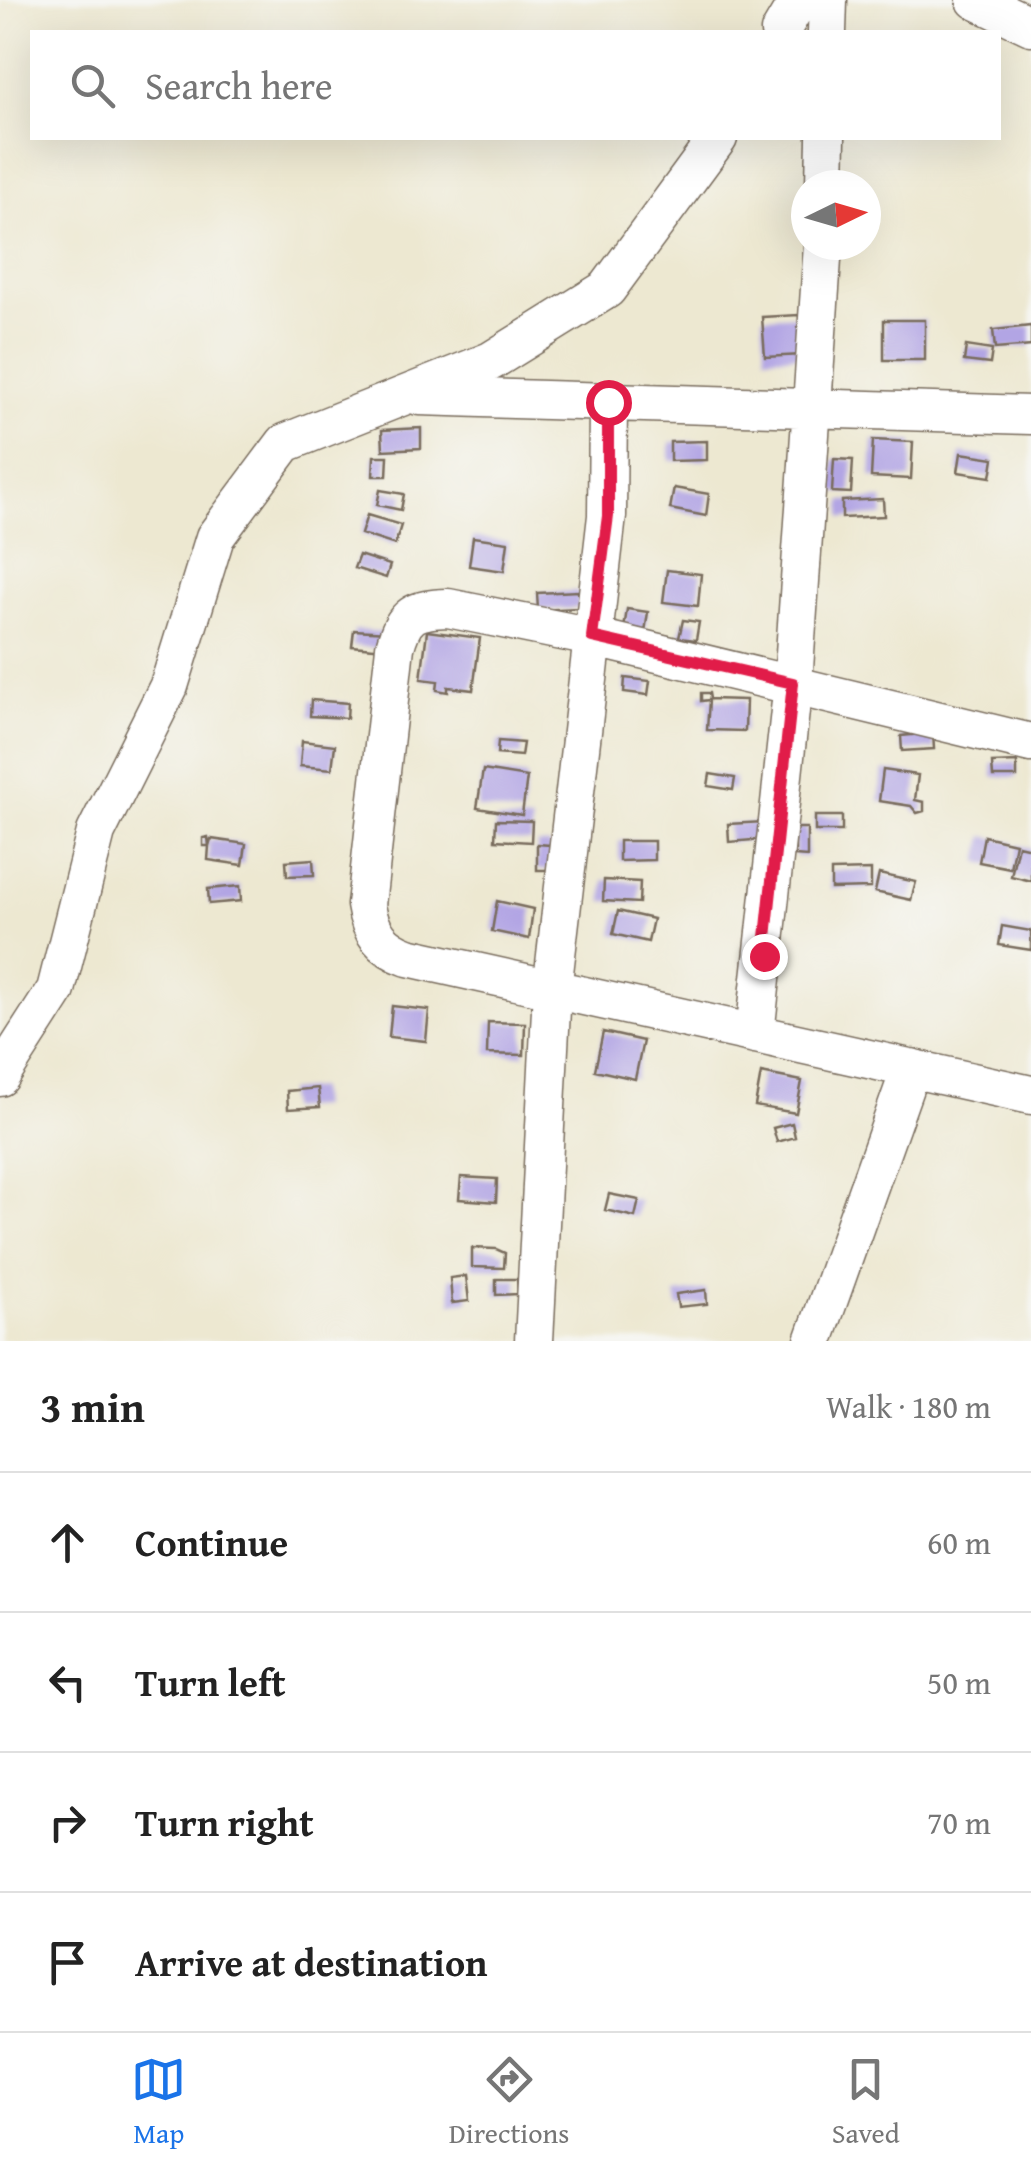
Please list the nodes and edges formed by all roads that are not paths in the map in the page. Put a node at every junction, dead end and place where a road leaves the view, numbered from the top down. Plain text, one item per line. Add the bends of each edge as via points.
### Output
1 (799, 0) edge
2 (828, 0) edge
3 (976, 0) edge
4 (1031, 26) edge
5 (781, 30) edge
6 (827, 30) edge
7 (717, 140) edge
8 (826, 140) edge
9 (825, 170) edge
10 (821, 260) edge
11 (404, 395) junction
12 (608, 402) junction
13 (813, 408) junction
14 (1031, 414) edge
15 (592, 637) junction
16 (793, 683) junction
17 (1031, 743) edge
18 (552, 990) junction
19 (756, 1034) junction
20 (912, 1068) junction
21 (0, 1077) edge
22 (1031, 1095) edge
23 (534, 1341) edge
24 (814, 1341) edge

1 - 5 street
2 - 6 street
3 - 4 street
7 - 11 street via 607,289 491,360
8 - 9 street
10 - 13 street
11 - 12 street
11 - 21 street via 285,443 215,537 169,686 96,832 56,990
12 - 13 street
12 - 15 street via 608,516
13 - 14 street
13 - 16 street
15 - 16 street
15 - 18 street
15 - 18 street via 428,609 412,614 395,647 368,922 391,951
16 - 17 street
16 - 19 street
18 - 19 street
18 - 23 street
19 - 20 street
20 - 22 street
20 - 24 street

